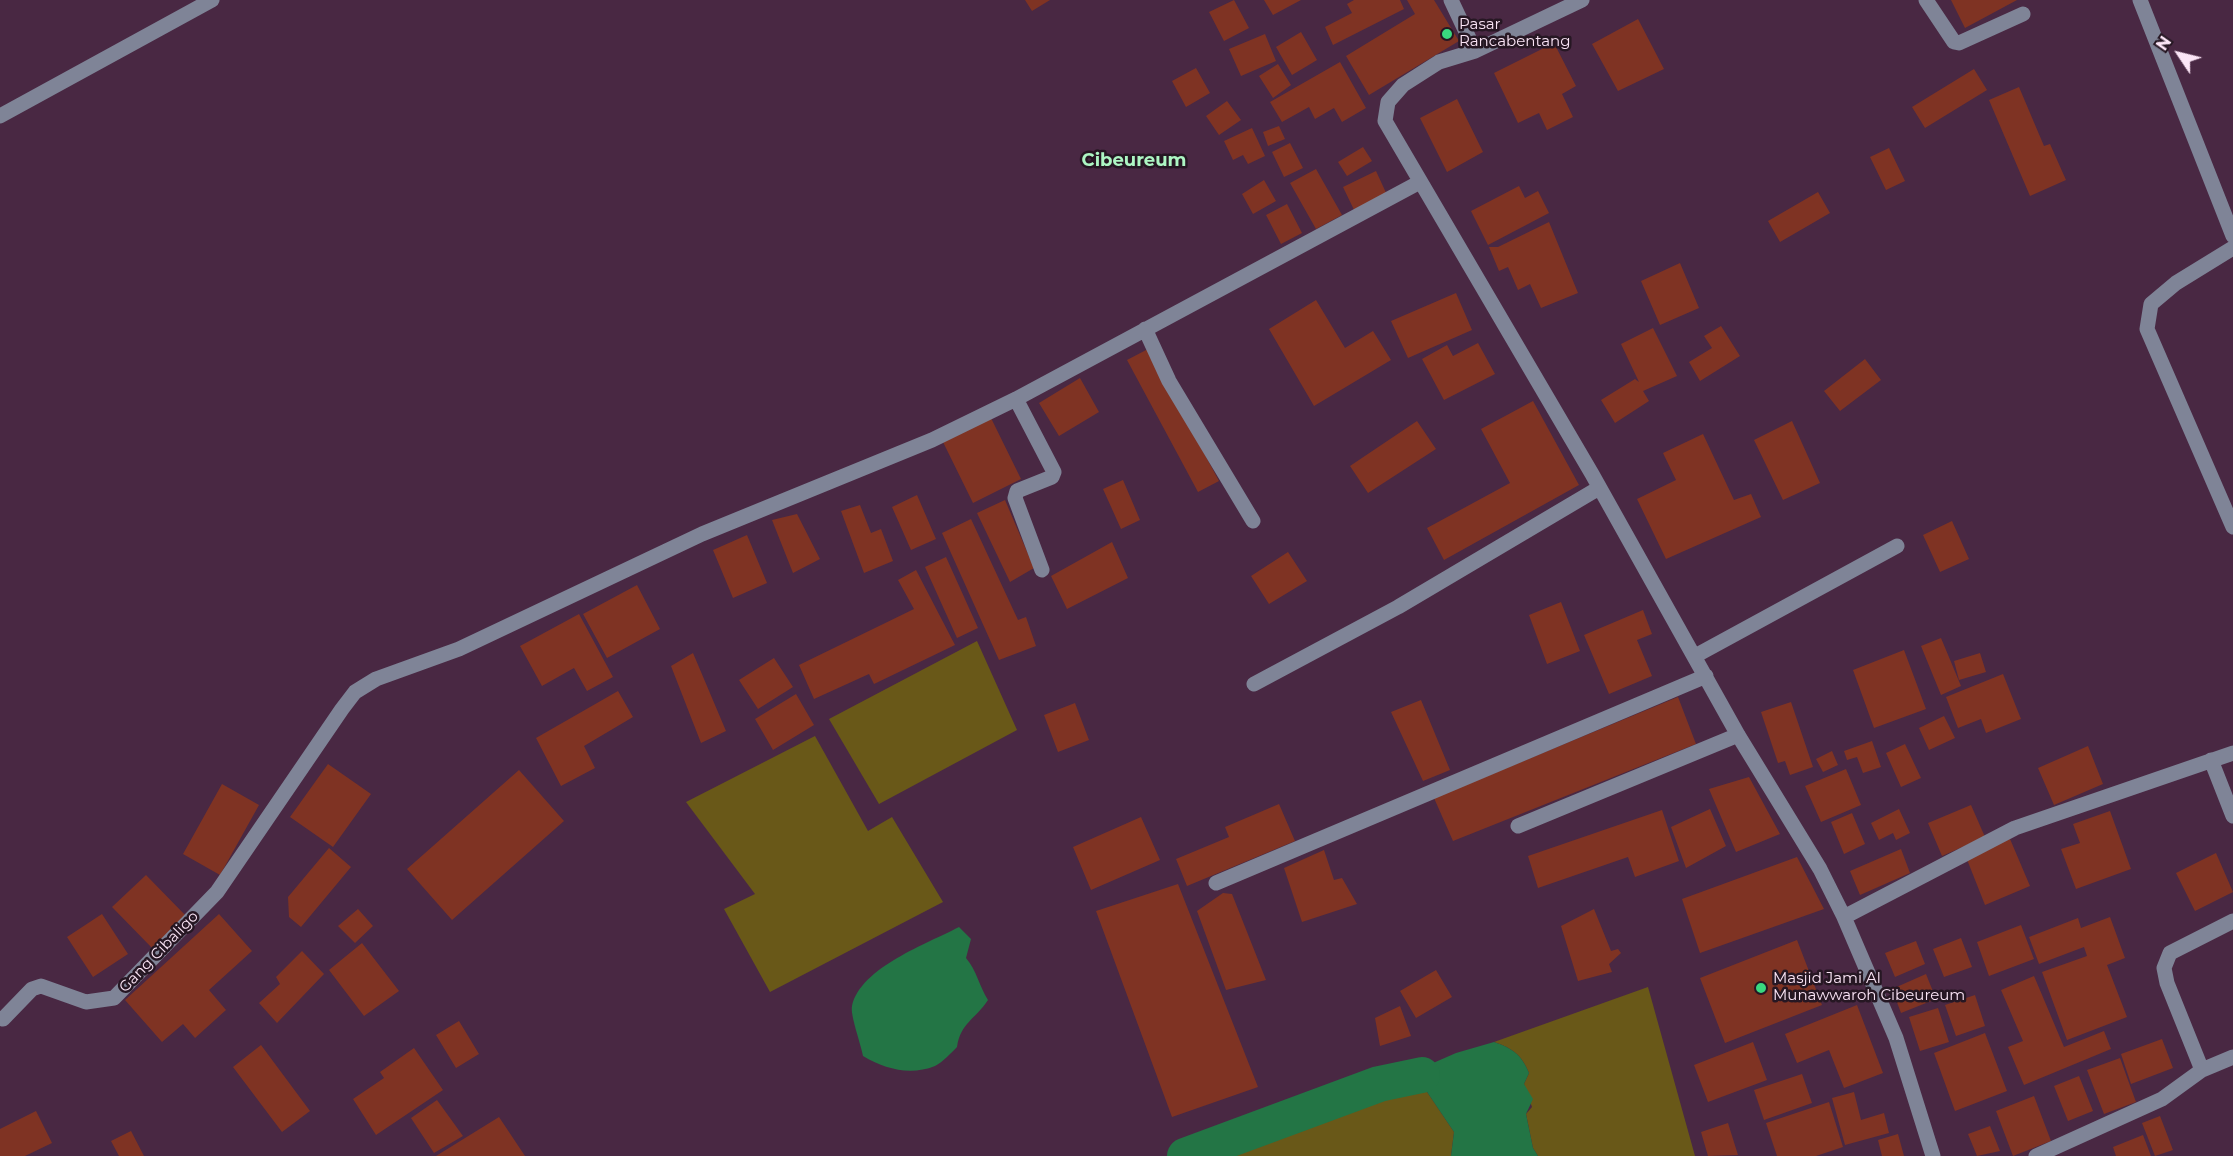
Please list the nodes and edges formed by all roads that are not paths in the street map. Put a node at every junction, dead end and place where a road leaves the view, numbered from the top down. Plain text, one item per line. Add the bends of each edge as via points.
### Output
1 (212, 0) edge
2 (1450, 0) edge
3 (1582, 0) edge
4 (1926, 0) edge
5 (2140, 0) edge
6 (2023, 15) dead end
7 (1475, 51) junction
8 (0, 116) edge
9 (1420, 182) junction
10 (2233, 236) edge
11 (2233, 248) edge
12 (1145, 328) junction
13 (1016, 399) junction
14 (1599, 488) junction
15 (1253, 521) dead end
16 (2233, 527) edge
17 (1897, 546) dead end
18 (1042, 570) dead end
19 (1695, 656) junction
20 (1706, 676) junction
21 (1254, 684) dead end
22 (1738, 735) junction
23 (2233, 753) edge
24 (2211, 760) junction
25 (2233, 816) edge
26 (1518, 826) dead end
27 (1216, 883) dead end
28 (1844, 917) junction
29 (2233, 921) edge
30 (3, 1018) dead end
31 (2233, 1058) edge
32 (2202, 1070) junction
33 (1933, 1156) edge
34 (2036, 1156) edge

1 - 8 street
2 - 7 street
3 - 7 street
4 - 6 street via 1954,42 1959,43
5 - 10 street
7 - 9 street via 1439,62 1403,85 1388,102 1385,122
9 - 12 street
9 - 14 street
11 - 16 street via 2151,304 2147,328
12 - 13 street
12 - 15 street via 1169,381
13 - 18 street via 1054,472 1052,477 1017,491 1015,498
13 - 30 street, Gang Cibaligo via 932,440 702,534 459,649 376,679 355,693 342,709 217,892 114,998 86,1002 41,986 32,989
14 - 19 street
14 - 21 street via 1398,607
17 - 19 street
19 - 20 street
20 - 22 street
20 - 27 street
22 - 26 street
22 - 28 street via 1820,869
23 - 24 street
24 - 25 street
24 - 28 street via 2015,828
28 - 33 street via 1896,1038
29 - 32 street via 2170,953 2164,968
31 - 32 street
32 - 34 street via 2162,1099

